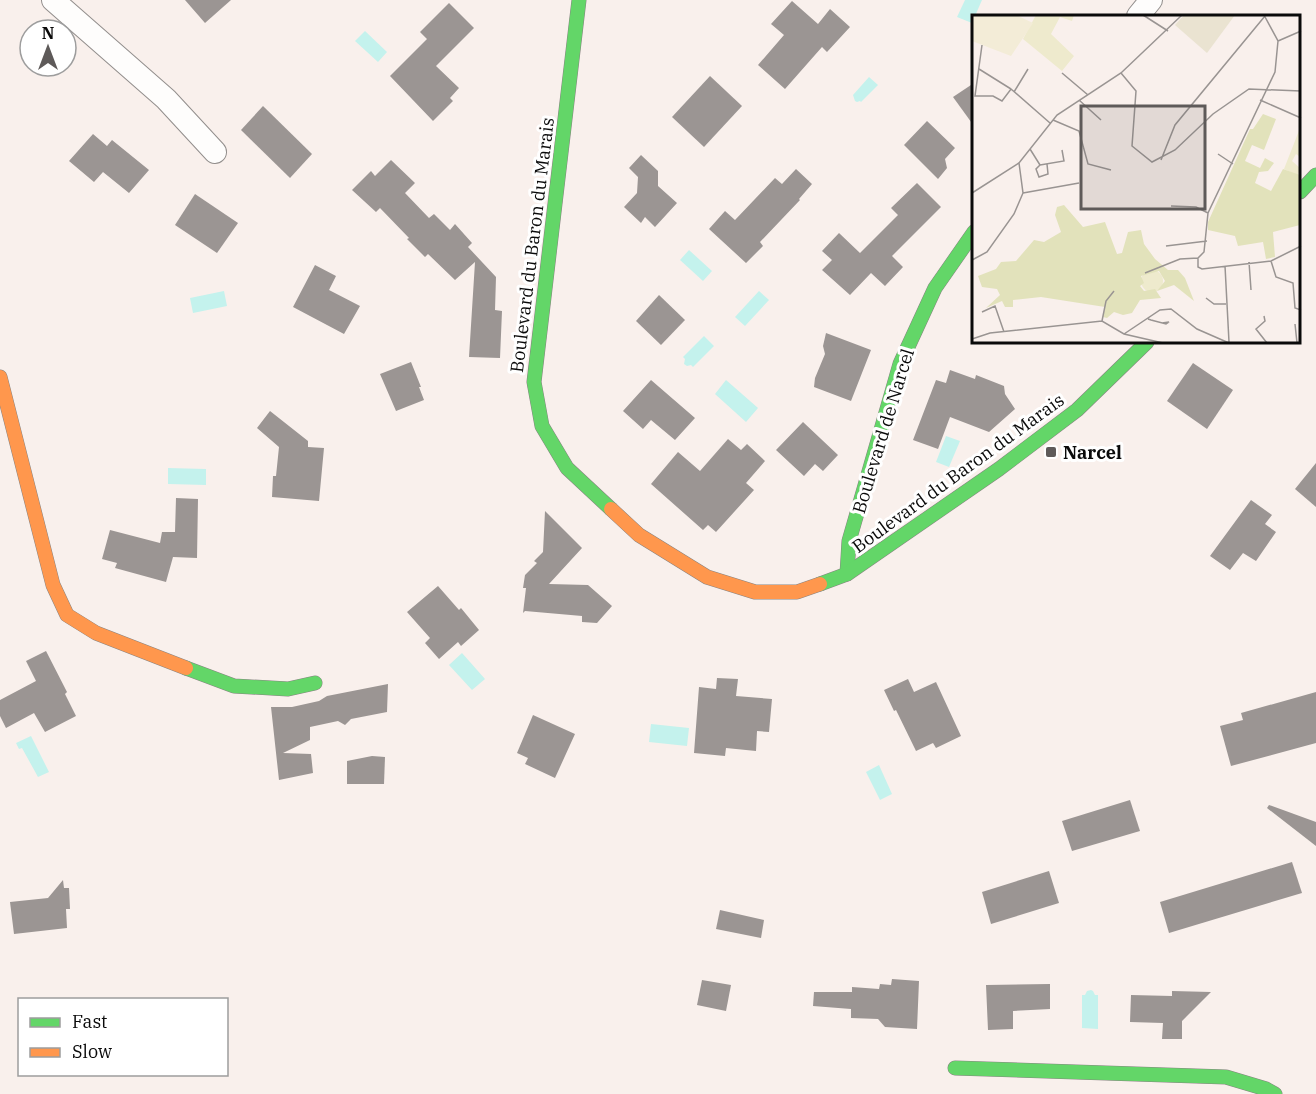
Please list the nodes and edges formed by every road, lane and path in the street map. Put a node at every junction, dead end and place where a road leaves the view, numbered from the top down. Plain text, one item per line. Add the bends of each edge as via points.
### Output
1 (53, 0) edge
2 (579, 0) edge
3 (1150, 0) edge
4 (1139, 15) edge
5 (215, 152) dead end
6 (1316, 175) edge
7 (1301, 190) edge
8 (972, 235) edge
9 (1145, 344) edge
10 (0, 377) edge
11 (847, 574) junction
12 (315, 683) dead end
13 (956, 1068) dead end
14 (1275, 1094) edge

1 - 5 street via 166,99
2 - 11 street, Boulevard du Baron du Marais via 534,382 542,426 567,468 639,535 707,577 755,591 797,592
3 - 4 street
6 - 7 street
8 - 11 street, Boulevard de Narcel via 935,288 900,364 849,541
9 - 11 street, Boulevard du Baron du Marais via 1077,410
10 - 12 street via 53,585 68,615 96,633 234,686 288,689
13 - 14 street via 1226,1077

